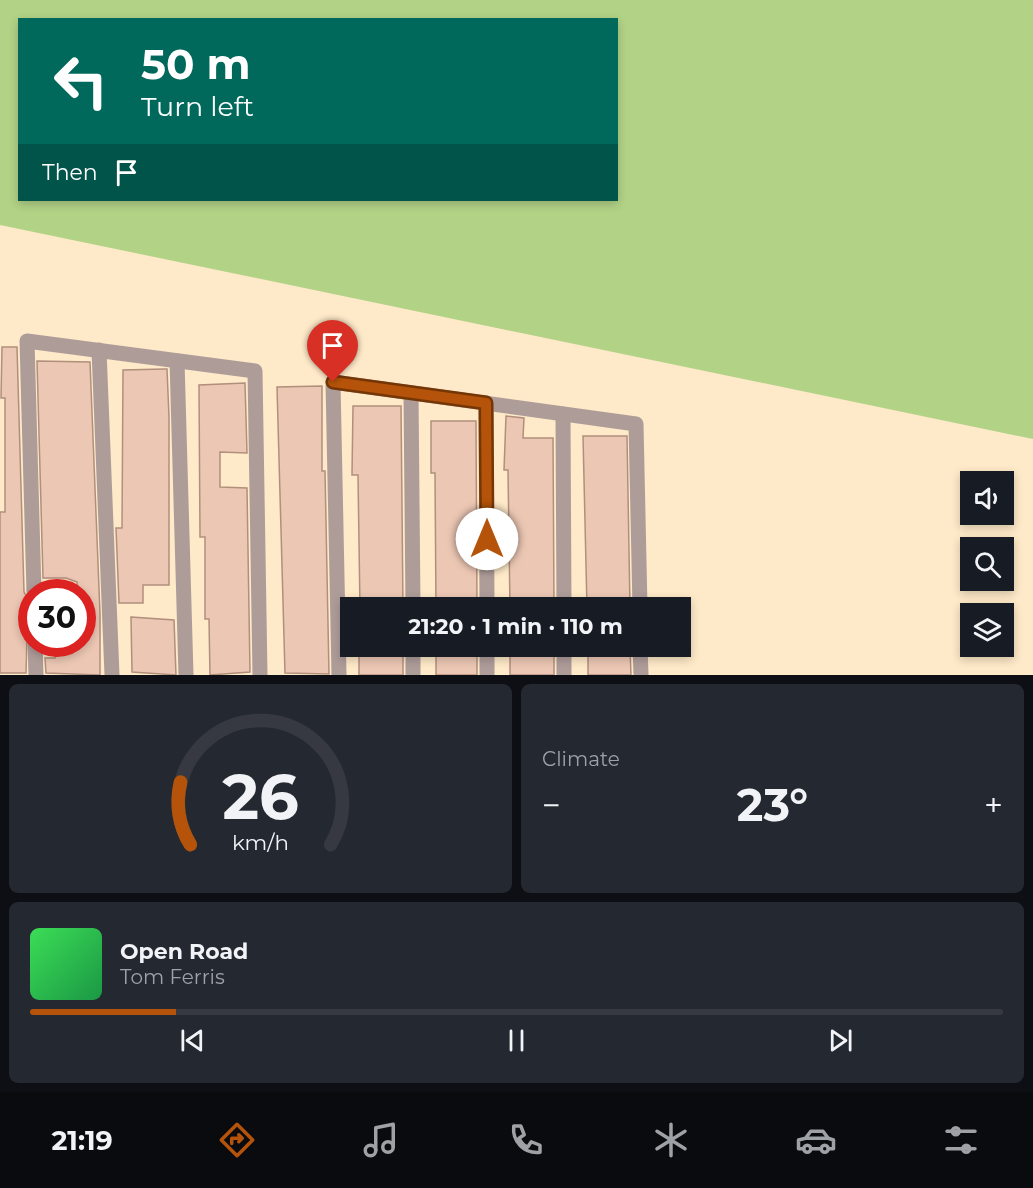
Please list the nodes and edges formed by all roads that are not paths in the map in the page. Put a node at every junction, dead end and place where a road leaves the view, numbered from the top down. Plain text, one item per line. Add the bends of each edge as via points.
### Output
1 (99, 350) junction
2 (177, 361) junction
3 (411, 393) junction
4 (486, 403) junction
5 (563, 414) junction
6 (34, 579) edge
7 (413, 597) edge
8 (487, 597) edge
9 (564, 597) edge
10 (640, 597) edge
11 (35, 657) edge
12 (413, 657) edge
13 (487, 657) edge
14 (564, 657) edge
15 (640, 657) edge
16 (36, 675) edge
17 (112, 675) edge
18 (186, 675) edge
19 (260, 675) edge
20 (339, 675) edge
21 (413, 675) edge
22 (487, 675) edge
23 (564, 675) edge
24 (641, 675) edge

1 - 2 street
1 - 6 street via 27,341
1 - 17 street
2 - 18 street
2 - 19 street via 255,371
3 - 4 street
3 - 7 street
3 - 20 street via 333,382
4 - 5 street
4 - 8 street
5 - 9 street
5 - 10 street via 636,424
11 - 16 street
12 - 21 street
13 - 22 street
14 - 23 street
15 - 24 street

